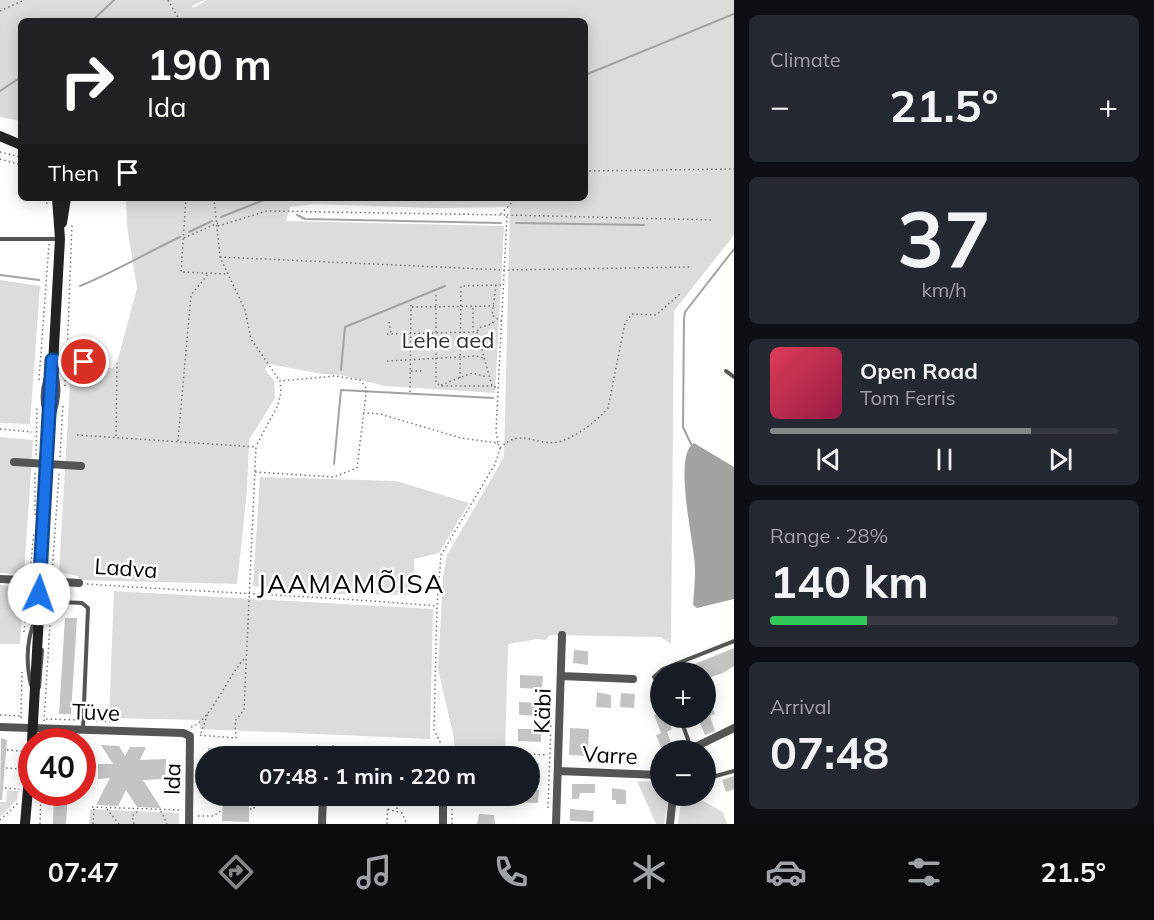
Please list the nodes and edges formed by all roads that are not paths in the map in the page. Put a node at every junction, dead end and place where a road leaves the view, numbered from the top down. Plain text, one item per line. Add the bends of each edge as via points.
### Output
1 (0, 136) edge
2 (18, 139) edge
3 (18, 144) edge
4 (50, 201) edge
5 (66, 201) edge
6 (60, 236) junction
7 (0, 239) edge
8 (52, 362) junction
9 (84, 362) dead end
10 (726, 371) dead end
11 (734, 377) edge
12 (14, 462) dead end
13 (46, 464) junction
14 (81, 465) dead end
15 (1, 579) edge
16 (40, 581) junction
17 (79, 583) road end
18 (61, 602) dead end
19 (562, 635) dead end
20 (734, 641) edge
21 (681, 662) edge
22 (561, 676) junction
23 (633, 679) dead end
24 (0, 727) edge
25 (32, 728) joint
26 (83, 728) edge
27 (734, 728) edge
28 (96, 730) edge
29 (197, 735) joint
30 (709, 740) edge
31 (558, 771) junction
32 (734, 771) edge
33 (650, 775) edge
34 (716, 777) edge
35 (24, 806) edge
36 (24, 806) edge
37 (323, 806) edge
38 (443, 806) edge
39 (672, 806) edge
40 (25, 824) edge
41 (29, 824) edge
42 (189, 824) edge
43 (322, 824) edge
44 (443, 824) edge
45 (556, 824) edge
46 (670, 824) edge

1 - 2 street
1 - 3 street
4 - 6 street
5 - 6 street
6 - 7 lane
6 - 8 street
8 - 9 street
8 - 13 street
10 - 11 lane
12 - 13 street
13 - 14 street
13 - 16 street
15 - 16 street, Ladva
16 - 17 street, Ladva
16 - 25 street
18 - 26 lane via 82,603 88,608
19 - 22 street, Käbi
20 - 21 lane
22 - 23 street
22 - 31 street, Käbi
24 - 25 street, Tüve
27 - 30 street
28 - 29 street, Tüve
29 - 42 street, Ida
31 - 33 street, Varre
31 - 45 street, Käbi
32 - 34 lane
35 - 40 street
36 - 41 street
37 - 43 street
38 - 44 street
39 - 46 street

